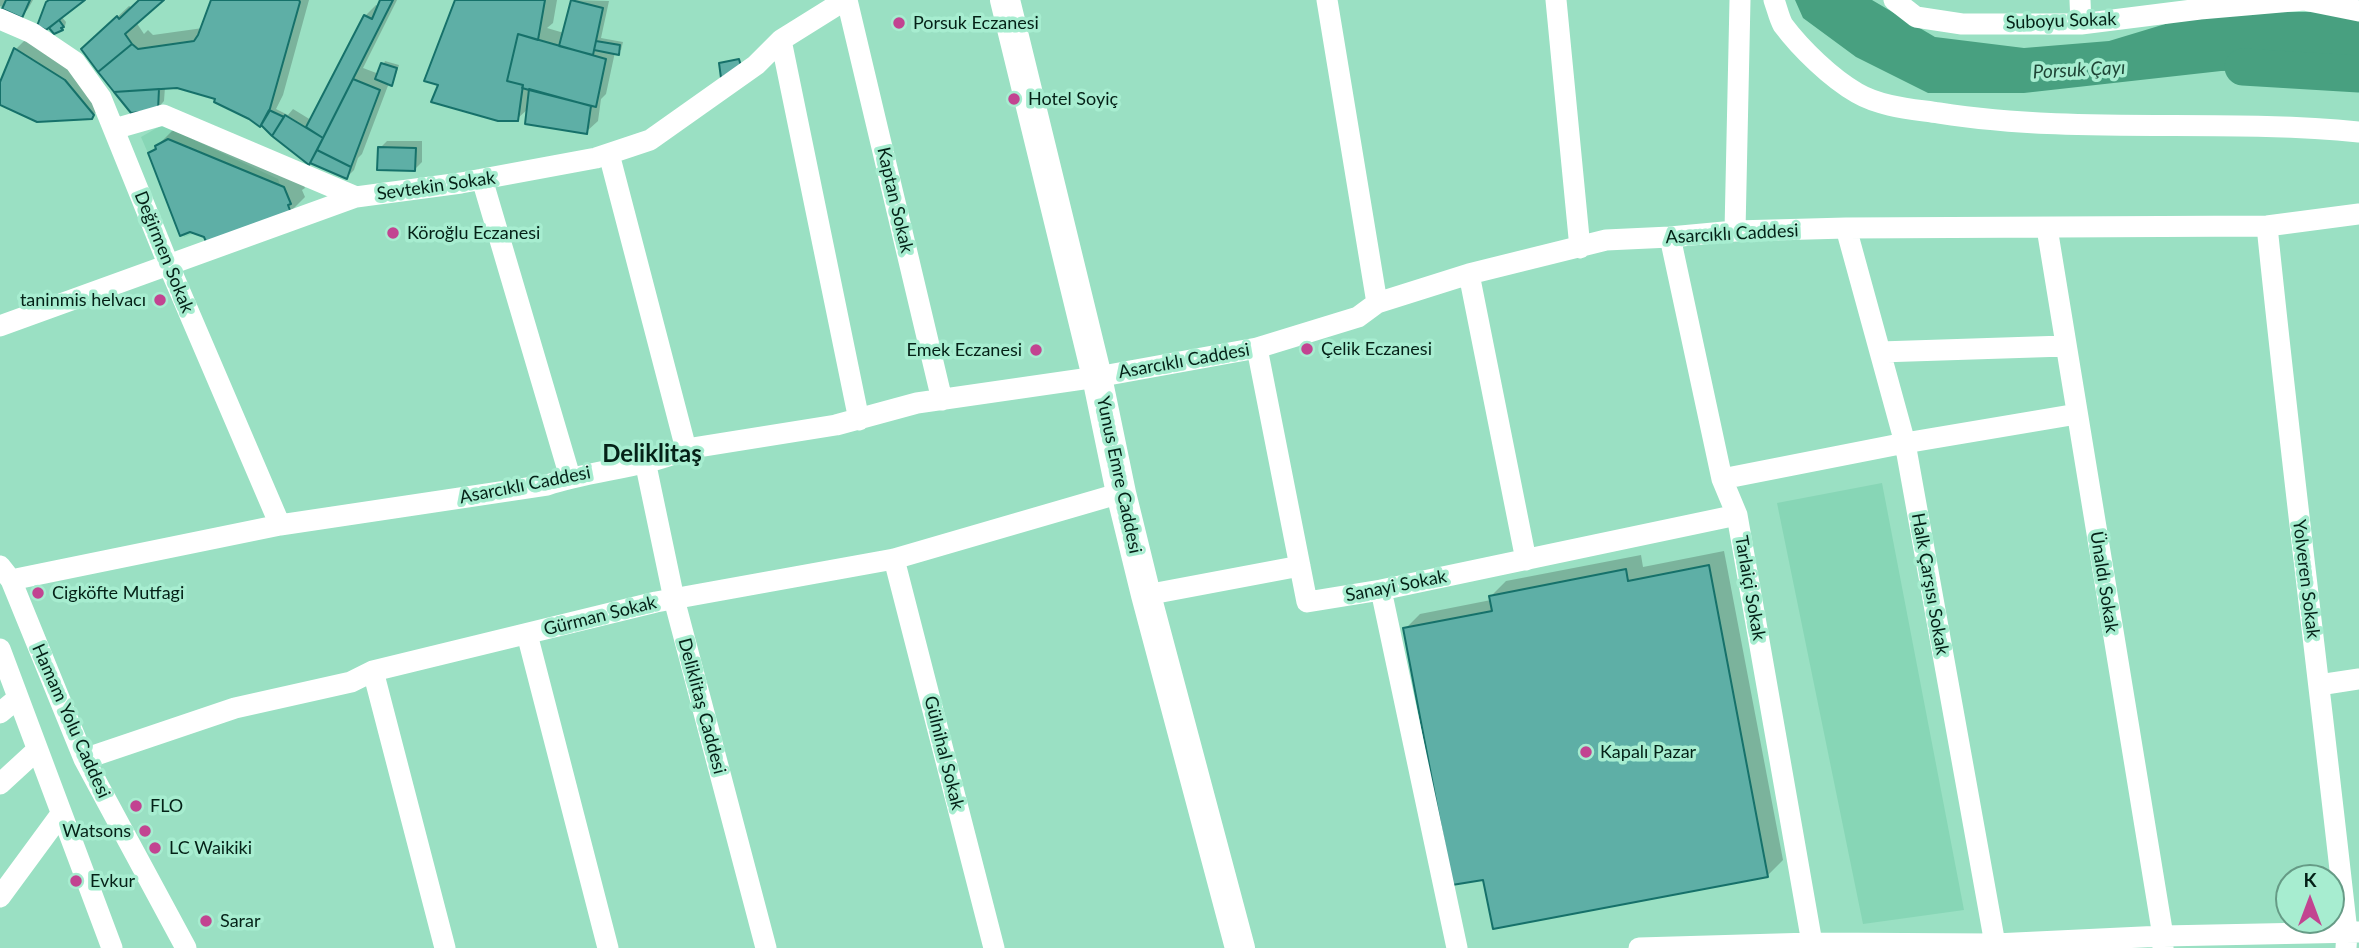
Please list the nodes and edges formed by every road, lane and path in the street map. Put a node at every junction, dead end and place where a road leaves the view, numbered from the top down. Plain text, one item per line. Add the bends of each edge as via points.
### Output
1 (846, 0) edge
2 (1005, 0) edge
3 (1327, 0) edge
4 (1556, 0) edge
5 (1740, 0) edge
6 (1774, 0) edge
7 (1894, 0) edge
8 (2080, 0) edge
9 (2304, 0) edge
10 (2200, 5) edge
11 (1916, 8) edge
12 (2359, 11) edge
13 (0, 19) edge
14 (2081, 24) junction
15 (781, 40) junction
16 (114, 129) junction
17 (2359, 132) edge
18 (609, 154) junction
19 (482, 180) junction
20 (356, 197) junction
21 (2359, 214) edge
22 (2267, 226) junction
23 (1846, 228) junction
24 (2047, 228) junction
25 (1735, 231) junction
26 (1670, 237) junction
27 (1580, 248) junction
28 (169, 266) junction
29 (1469, 274) junction
30 (1377, 303) junction
31 (0, 326) edge
32 (2065, 346) junction
33 (1257, 348) junction
34 (1880, 352) junction
35 (1097, 377) junction
36 (942, 400) junction
37 (2077, 414) junction
38 (859, 419) junction
39 (1905, 443) junction
40 (686, 449) junction
41 (645, 461) junction
42 (570, 477) junction
43 (1722, 479) junction
44 (1121, 493) junction
45 (1737, 515) junction
46 (280, 525) junction
47 (894, 559) junction
48 (1526, 560) junction
49 (1300, 566) junction
50 (5, 573) edge
51 (1381, 590) junction
52 (1146, 594) junction
53 (674, 599) junction
54 (527, 634) junction
55 (0, 651) edge
56 (373, 671) junction
57 (2359, 678) edge
58 (2319, 685) junction
59 (18, 698) junction
60 (0, 713) edge
61 (37, 750) junction
62 (84, 759) junction
63 (0, 784) edge
64 (61, 814) junction
65 (0, 897) edge
66 (2351, 937) edge
67 (2258, 941) edge
68 (2163, 942) edge
69 (1812, 943) junction
70 (1995, 944) junction
71 (2063, 944) edge
72 (1778, 946) edge
73 (1856, 946) edge
74 (1960, 946) edge
75 (1686, 947) edge
76 (112, 948) edge
77 (186, 948) edge
78 (445, 948) edge
79 (608, 948) edge
80 (766, 948) edge
81 (994, 948) edge
82 (1240, 948) edge
83 (1457, 948) edge
84 (1639, 948) edge

1 - 15 street, Sevtekin Sokak
1 - 36 street, Kaptan Sokak
2 - 35 main road, Yunus Emre Caddesi
3 - 30 street
4 - 27 street
5 - 25 street
6 - 17 street via 1782,23 1823,68 1858,94 1895,106 1980,120
7 - 11 street, Suboyu Sokak
8 - 14 street
9 - 10 street, Suboyu Sokak
9 - 12 street, Suboyu Sokak
10 - 14 street, Suboyu Sokak
11 - 14 street, Suboyu Sokak via 1962,24
13 - 16 street, Değirmen Sokak via 32,33 75,62 101,98
15 - 18 street, Sevtekin Sokak via 756,65 650,140
15 - 38 street
16 - 20 street via 163,115
16 - 28 street, Değirmen Sokak
18 - 19 street, Sevtekin Sokak
18 - 40 street
19 - 20 street, Sevtekin Sokak
19 - 42 street
20 - 28 street, Sevtekin Sokak
21 - 22 street, Asarcıklı Caddesi
22 - 24 street, Asarcıklı Caddesi
22 - 58 street, Yolveren Sokak
23 - 24 street, Asarcıklı Caddesi
23 - 25 street, Asarcıklı Caddesi
23 - 34 street, Halk Çarşısı Sokak
24 - 32 street, Ünaldı Sokak
25 - 26 street, Asarcıklı Caddesi
26 - 27 street, Asarcıklı Caddesi via 1606,240
26 - 43 street, Tarlaiçi Sokak
27 - 29 street, Asarcıklı Caddesi
28 - 31 street, Sevtekin Sokak
28 - 46 street, Değirmen Sokak
29 - 30 street, Asarcıklı Caddesi
29 - 48 street
30 - 33 street, Asarcıklı Caddesi via 1358,317
32 - 34 street
32 - 37 street, Ünaldı Sokak
33 - 35 street, Asarcıklı Caddesi
33 - 49 street, Sanayi Sokak
34 - 39 street, Halk Çarşısı Sokak
35 - 36 street, Asarcıklı Caddesi
35 - 44 main road, Yunus Emre Caddesi
36 - 38 street, Asarcıklı Caddesi
37 - 39 street
37 - 68 street, Ünaldı Sokak
38 - 40 street, Asarcıklı Caddesi
39 - 43 street
39 - 70 street, Halk Çarşısı Sokak
40 - 41 street, Asarcıklı Caddesi
41 - 42 street, Asarcıklı Caddesi
41 - 53 street, Deliklitaş Caddesi
42 - 46 street, Asarcıklı Caddesi via 547,485
43 - 45 street, Tarlaiçi Sokak
44 - 47 street, Gürman Sokak
44 - 52 main road, Yunus Emre Caddesi
45 - 48 street, Sanayi Sokak
45 - 69 street, Tarlaiçi Sokak
46 - 50 street, Asarcıklı Caddesi
47 - 53 street, Gürman Sokak
47 - 81 street, Gülnihal Sokak
48 - 51 street, Sanayi Sokak
49 - 51 street, Sanayi Sokak via 1307,602
49 - 52 street
50 - 62 street, Hamam Yolu Caddesi
51 - 83 street
52 - 82 main road, Yunus Emre Caddesi
53 - 54 street, Gürman Sokak
53 - 80 street, Deliklitaş Caddesi
54 - 56 street, Gürman Sokak
54 - 79 street
55 - 59 street, Hamam Yolu Caddesi
56 - 62 street, Gürman Sokak via 351,682 235,708
56 - 78 street
57 - 58 street
58 - 66 street, Yolveren Sokak
59 - 60 street
59 - 61 street, Hamam Yolu Caddesi
61 - 63 street
61 - 64 street, Hamam Yolu Caddesi
62 - 77 street, Hamam Yolu Caddesi
64 - 65 street
64 - 76 street, Hamam Yolu Caddesi
66 - 67 street
67 - 68 street
68 - 71 street
69 - 72 street
69 - 73 street
70 - 71 street
70 - 74 street
72 - 75 street
73 - 74 street
75 - 84 street

